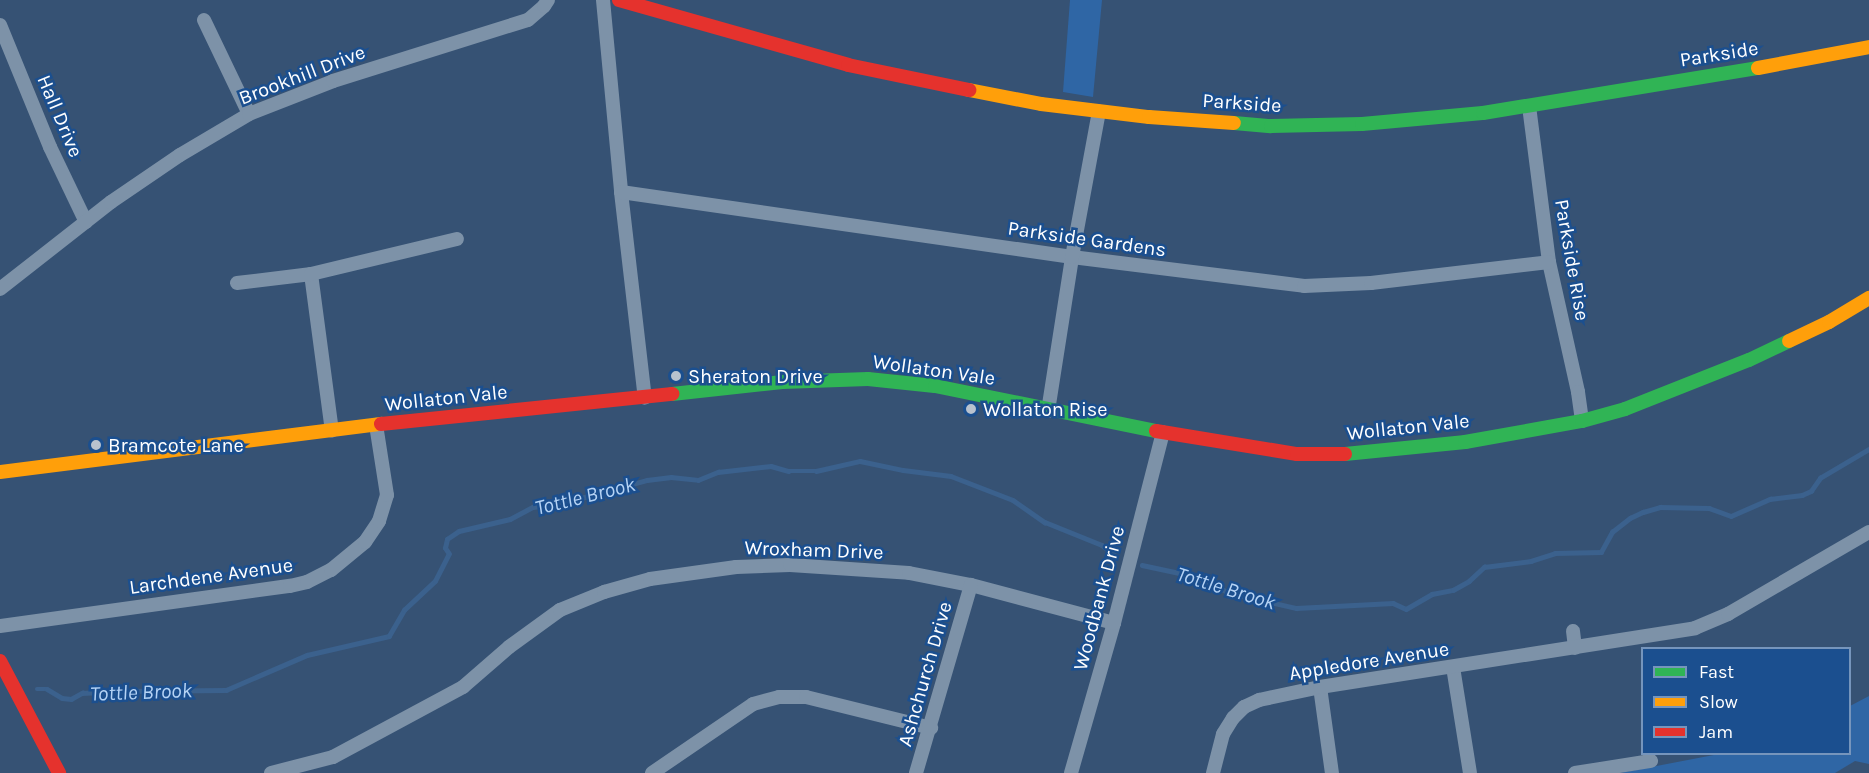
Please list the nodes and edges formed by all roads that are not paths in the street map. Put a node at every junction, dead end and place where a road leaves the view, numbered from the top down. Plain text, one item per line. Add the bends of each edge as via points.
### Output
1 (548, 0) edge
2 (603, 0) edge
3 (619, 0) edge
4 (204, 20) dead end
5 (0, 25) edge
6 (1869, 47) edge
7 (1528, 105) junction
8 (1099, 111) junction
9 (249, 114) junction
10 (621, 192) junction
11 (86, 222) junction
12 (457, 239) dead end
13 (1072, 257) junction
14 (1549, 262) junction
15 (311, 274) junction
16 (237, 283) dead end
17 (0, 289) edge
18 (1869, 298) edge
19 (645, 398) junction
20 (1048, 411) junction
21 (1582, 421) junction
22 (376, 425) junction
23 (332, 431) junction
24 (1163, 432) junction
25 (0, 472) edge
26 (1869, 532) edge
27 (971, 585) junction
28 (1114, 623) junction
29 (0, 626) edge
30 (1573, 632) dead end
31 (1575, 648) junction
32 (0, 661) edge
33 (1453, 667) junction
34 (1320, 687) junction
35 (931, 728) junction
36 (1651, 761) dead end
37 (1584, 772) edge
38 (59, 773) edge
39 (271, 773) edge
40 (652, 773) edge
41 (916, 773) edge
42 (1071, 773) edge
43 (1214, 773) edge
44 (1332, 773) edge
45 (1470, 773) edge

1 - 9 street, Brookhill Drive via 528,20 333,81
2 - 10 street
3 - 8 street, Parkside via 848,65 1041,104
4 - 9 street
5 - 11 street, Hall Drive
6 - 7 street, Parkside
7 - 8 street, Parkside via 1362,124 1271,126
7 - 14 street, Parkside Rise
8 - 13 street
9 - 11 street, Brookhill Drive via 180,155
10 - 13 street, Parkside Gardens
10 - 19 street
11 - 17 street, Brookhill Drive
12 - 15 street
13 - 14 street, Parkside Gardens via 1304,286 1371,283
13 - 20 street
14 - 21 street, Parkside Rise
15 - 16 street
15 - 23 street
18 - 21 street, Wollaton Vale via 1749,360 1644,402
19 - 20 street, Wollaton Vale via 782,382 868,379 935,386
19 - 22 street, Wollaton Vale
20 - 24 street, Wollaton Vale
21 - 24 street, Wollaton Vale via 1465,442 1344,454 1298,454
22 - 23 street, Wollaton Vale
22 - 29 street, Larchdene Avenue via 387,495 379,521 365,542 346,559 307,582
23 - 25 street, Wollaton Vale
24 - 28 street, Woodbank Drive
26 - 31 street, Appledore Avenue via 1713,621 1695,628
27 - 28 street, Wroxham Drive
27 - 35 street, Ashchurch Drive
27 - 39 street, Wroxham Drive via 909,573 790,565 736,567 650,579 560,610 463,687 333,758
28 - 42 street, Woodbank Drive
30 - 31 street
31 - 33 street, Appledore Avenue
32 - 38 street
33 - 34 street, Appledore Avenue
33 - 45 street
34 - 43 street, Appledore Avenue via 1272,696 1244,707 1223,734
34 - 44 street
35 - 40 street via 823,701 779,697 753,704
35 - 41 street, Ashchurch Drive
36 - 37 street

